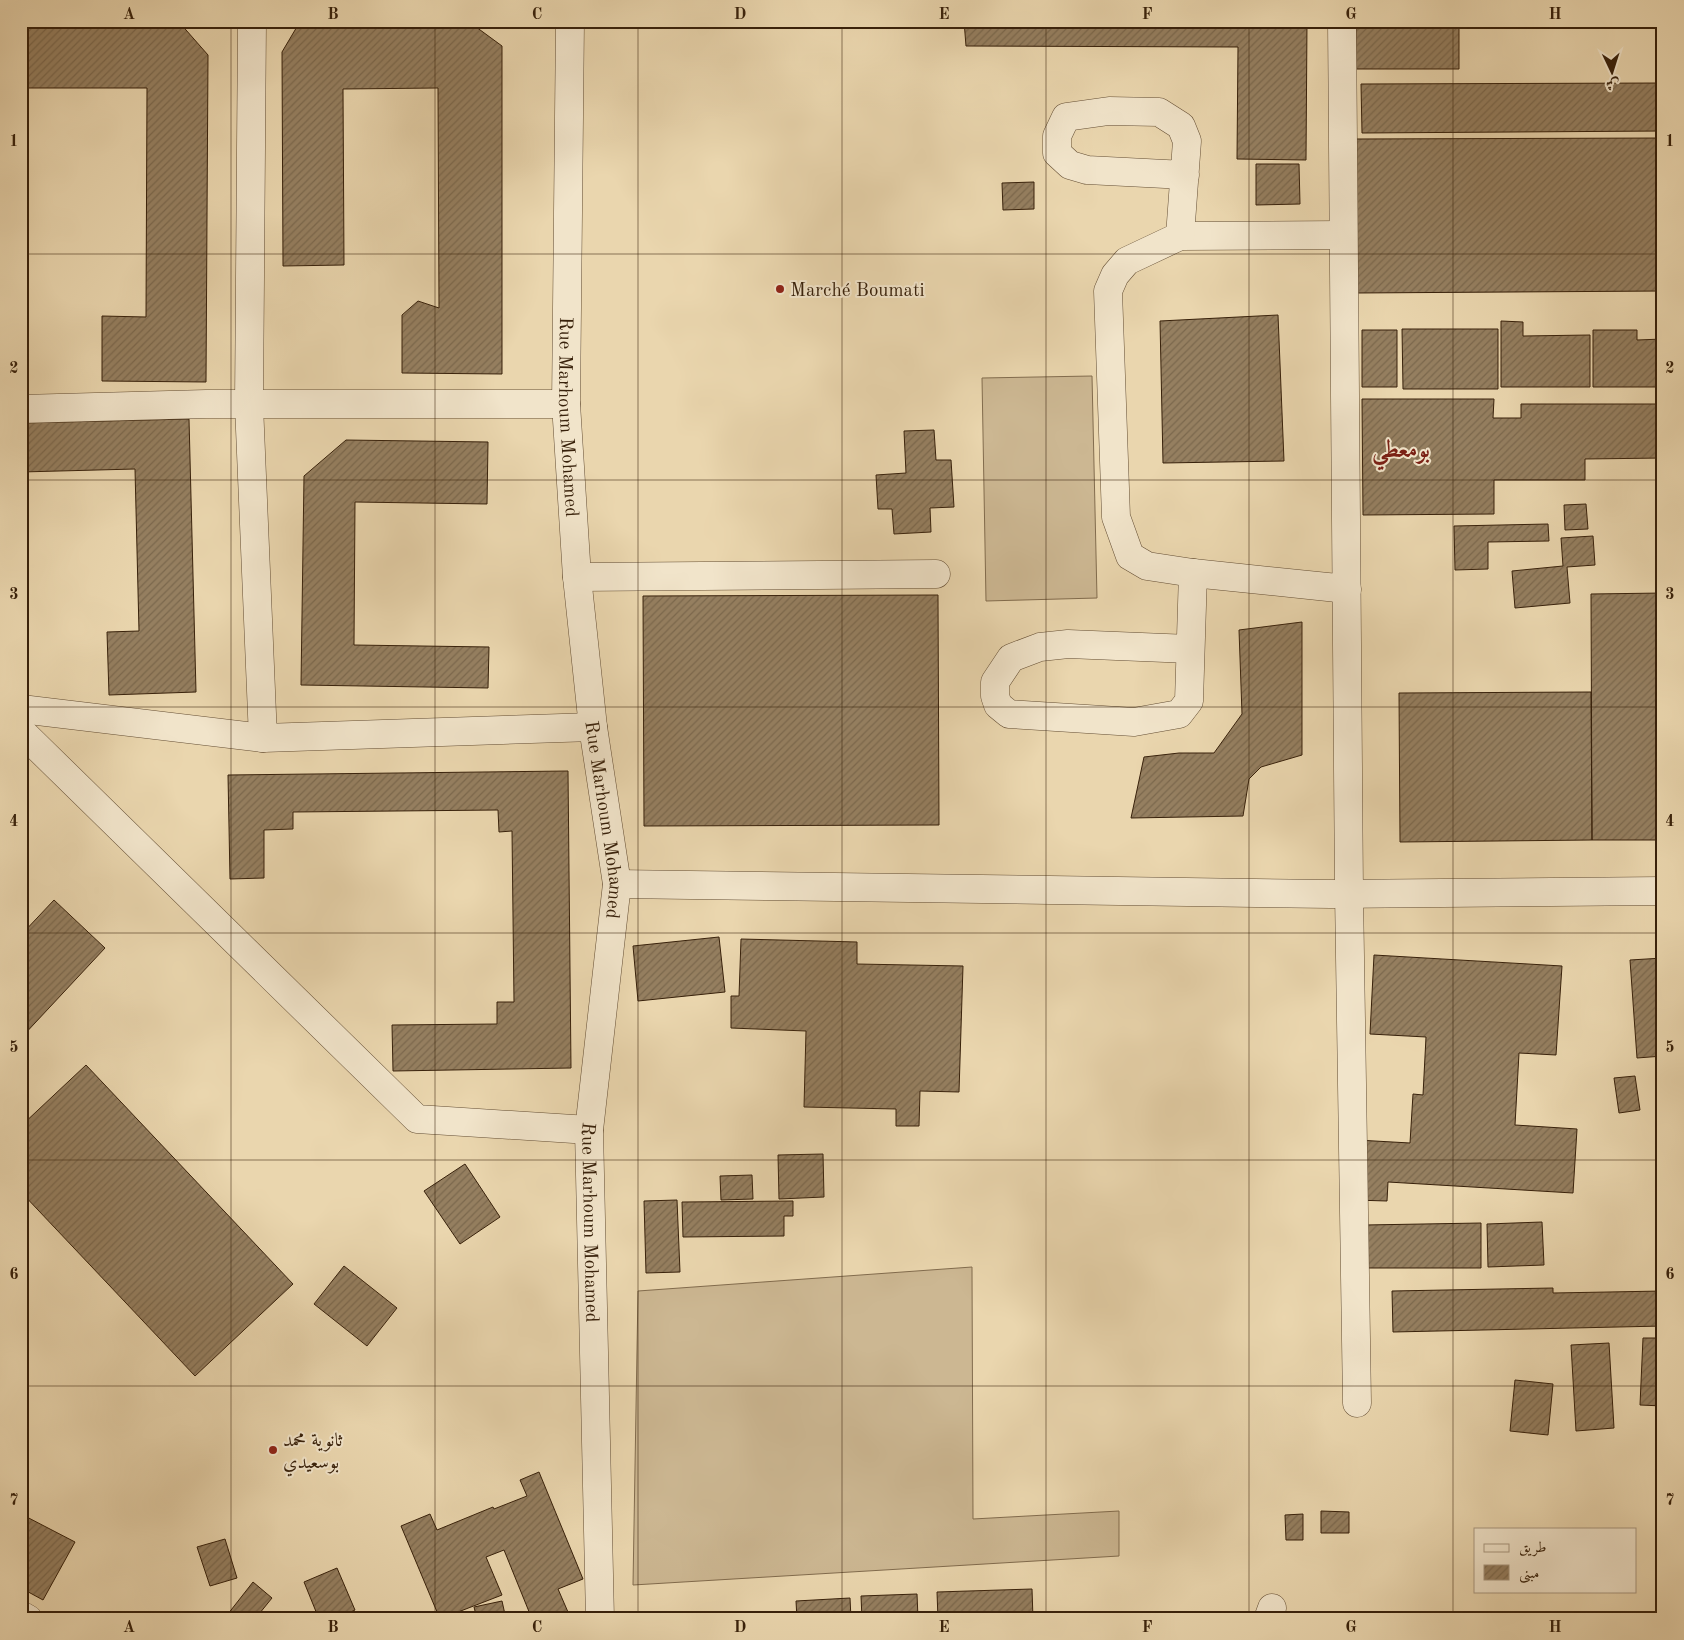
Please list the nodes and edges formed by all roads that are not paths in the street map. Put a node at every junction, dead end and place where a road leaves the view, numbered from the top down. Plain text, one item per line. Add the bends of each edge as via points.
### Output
1 (252, 21) edge
2 (570, 21) edge
3 (1342, 21) edge
4 (1185, 175) dead end
5 (1343, 235) junction
6 (1180, 236) junction
7 (249, 404) junction
8 (566, 404) junction
9 (21, 409) edge
10 (1192, 572) junction
11 (936, 574) dead end
12 (577, 577) junction
13 (1347, 590) junction
14 (1190, 649) junction
15 (21, 709) edge
16 (593, 727) junction
17 (21, 730) edge
18 (263, 738) junction
19 (617, 884) junction
20 (1663, 891) edge
21 (1349, 893) junction
22 (589, 1130) junction
23 (1358, 1403) dead end
24 (21, 1614) edge
25 (28, 1619) edge
26 (600, 1619) edge

1 - 7 street
2 - 8 street, Rue Marhoum Mohamed
3 - 5 street
4 - 6 street
5 - 6 street
5 - 13 street
6 - 10 street via 1127,261 1115,275 1108,291 1108,310 1116,517 1130,556 1147,566
7 - 8 street
7 - 9 street
7 - 18 street
8 - 12 street, Rue Marhoum Mohamed
10 - 13 street
10 - 14 street
11 - 12 street
12 - 16 street, Rue Marhoum Mohamed
13 - 21 street
14 - 14 street via 1189,701 1179,714 1134,722 1009,714 998,705 995,696 995,682 1011,658 1040,647 1068,644
15 - 18 street
16 - 18 street
16 - 19 street, Rue Marhoum Mohamed
17 - 22 street via 418,1119
19 - 21 street
19 - 22 street, Rue Marhoum Mohamed
20 - 21 street
21 - 23 street
22 - 26 street, Rue Marhoum Mohamed
24 - 25 street

